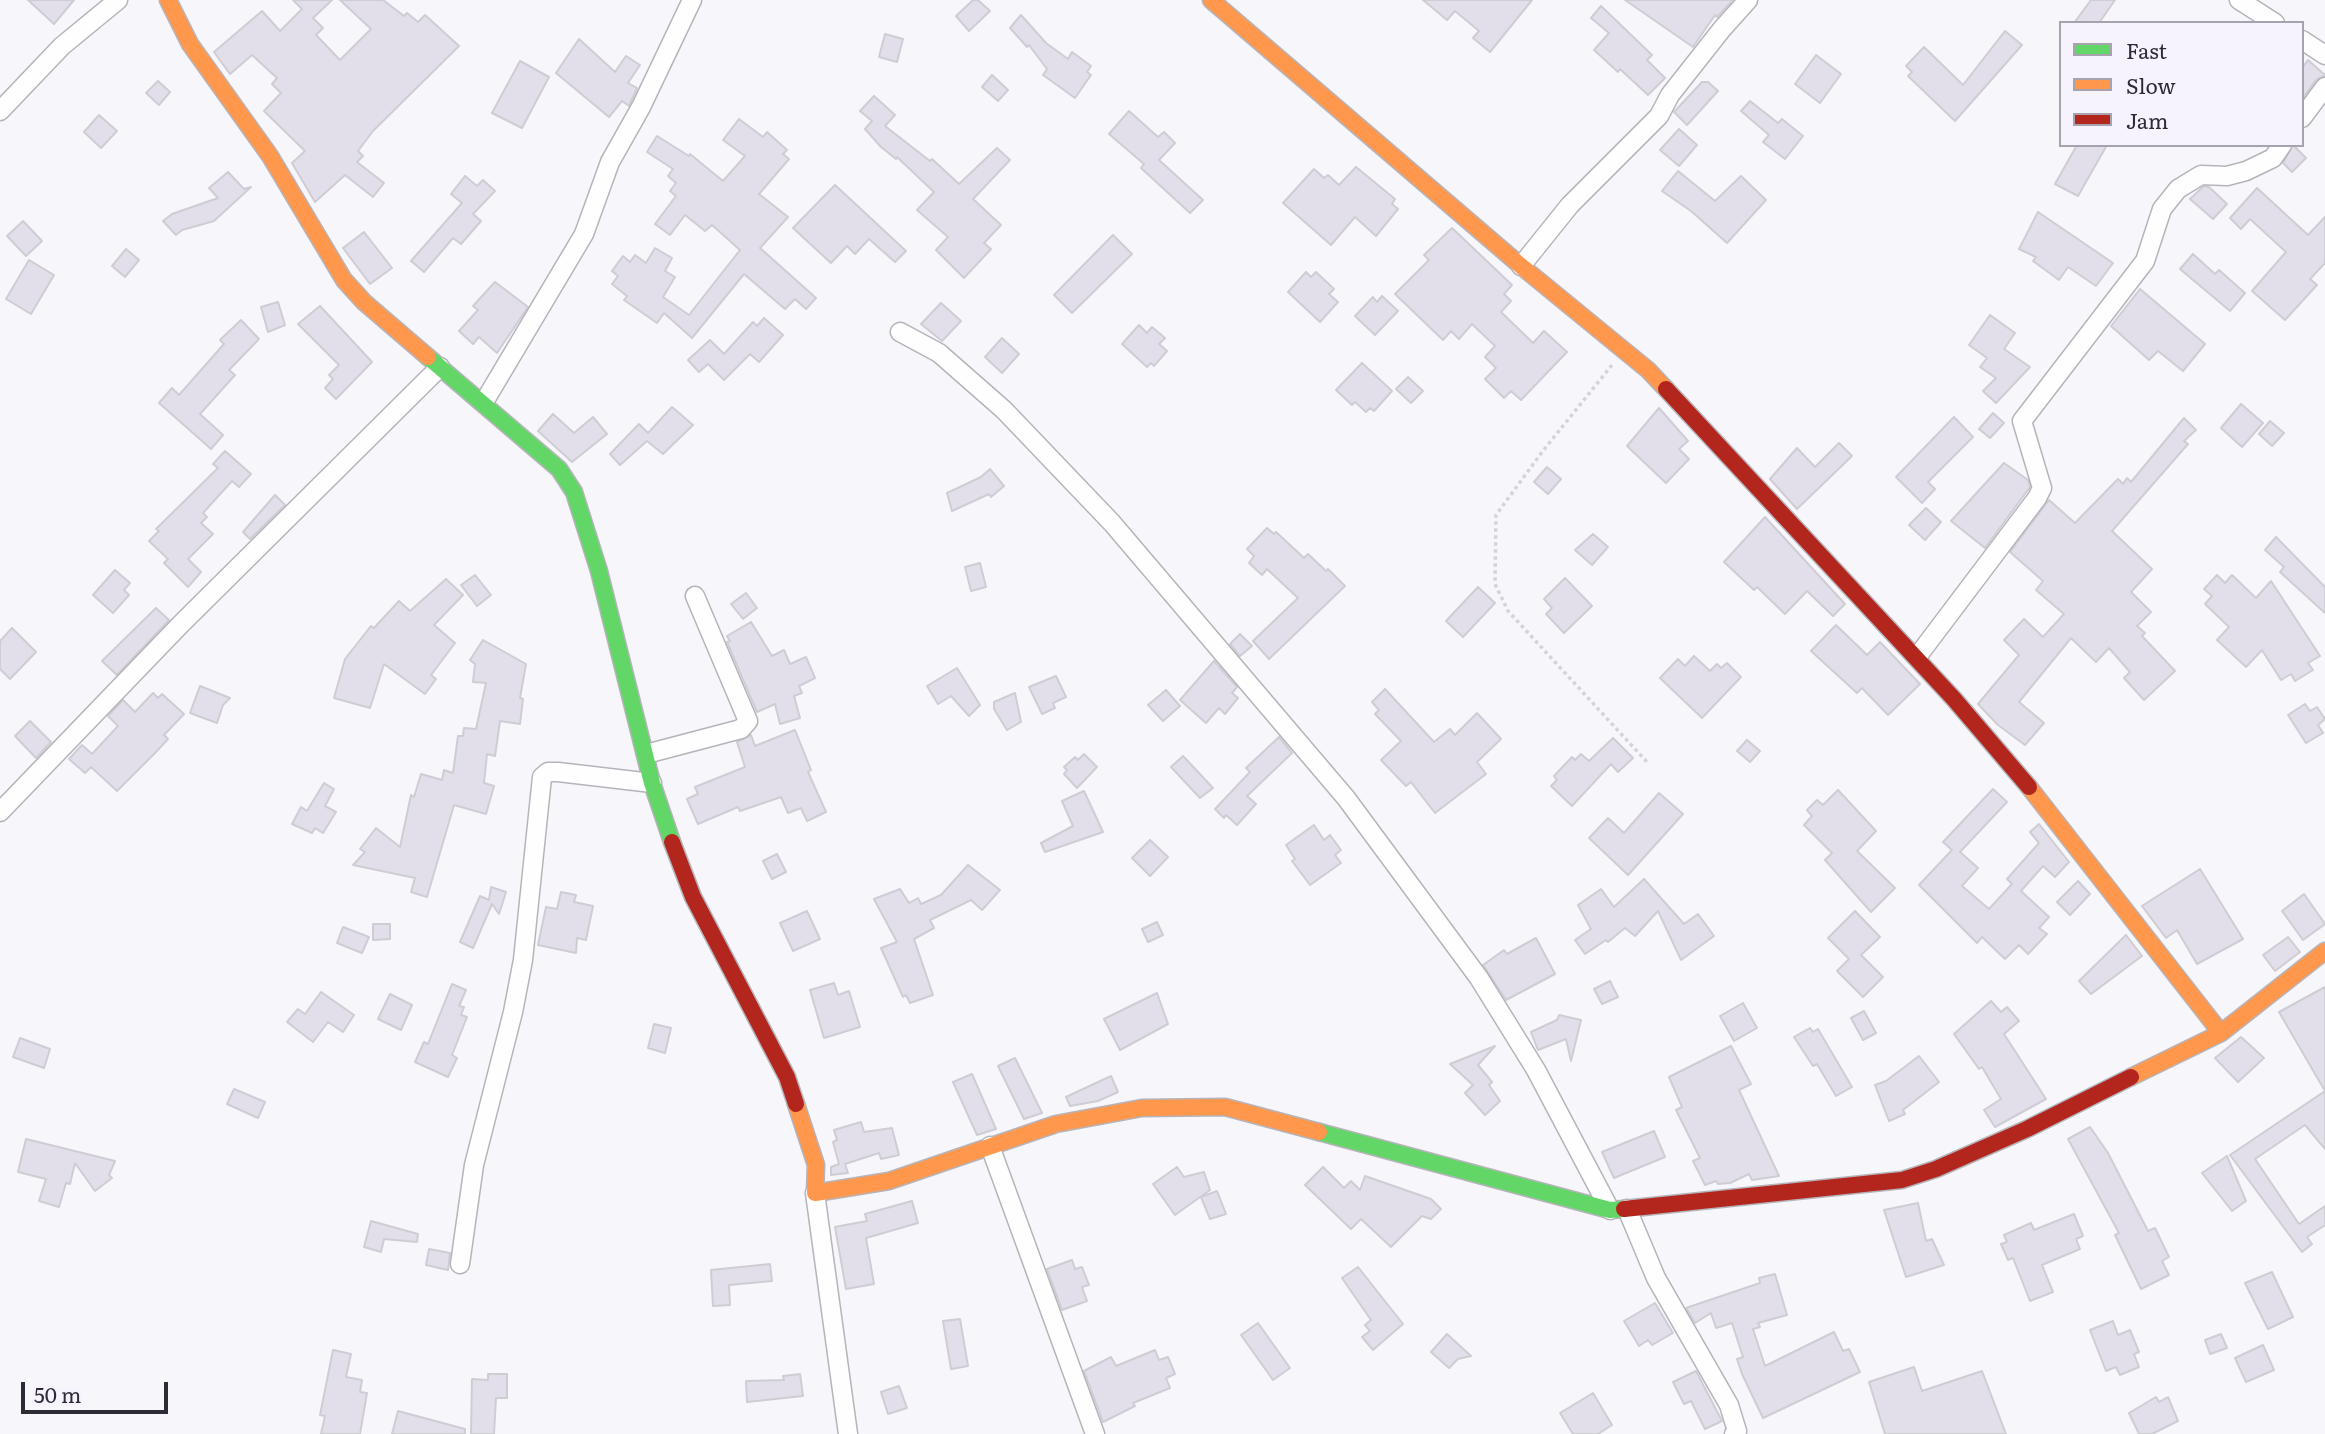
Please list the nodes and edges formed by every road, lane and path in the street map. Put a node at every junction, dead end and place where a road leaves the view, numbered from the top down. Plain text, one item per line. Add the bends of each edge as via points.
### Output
1 (118, 0) edge
2 (168, 0) edge
3 (692, 0) edge
4 (1211, 0) edge
5 (1748, 0) edge
6 (2248, 2) edge
7 (2272, 21) edge
8 (2304, 41) edge
9 (2325, 55) edge
10 (2325, 87) edge
11 (0, 111) edge
12 (2304, 115) edge
13 (2281, 147) edge
14 (1521, 266) junction
15 (900, 332) dead end
16 (1624, 350) junction
17 (440, 367) junction
18 (484, 402) junction
19 (695, 596) dead end
20 (1917, 657) junction
21 (646, 754) junction
22 (1647, 762) dead end
23 (652, 783) junction
24 (0, 812) edge
25 (2325, 951) edge
26 (2221, 1033) junction
27 (990, 1146) junction
28 (815, 1193) junction
29 (1618, 1210) junction
30 (460, 1264) dead end
31 (848, 1434) edge
32 (1095, 1434) edge
33 (1734, 1434) edge

1 - 11 street via 62,46
2 - 17 street via 190,44 270,156 344,280
3 - 18 street via 610,162 584,234
4 - 14 street
5 - 14 street via 1670,95 1659,116 1570,205
6 - 7 street
8 - 9 street
10 - 12 street
13 - 20 street via 2273,158 2246,172 2201,175 2178,189 2162,209 2145,261 2022,421 2042,488 2037,498
14 - 16 street
15 - 29 street via 939,353 1004,410 1112,523 1346,798 1479,978
16 - 20 street via 1648,370
16 - 22 path via 1496,515 1495,584 1508,611
17 - 18 street
17 - 24 street via 180,624
18 - 21 street via 559,469 574,492
19 - 21 street via 748,721 741,729
20 - 26 street via 2025,782
21 - 23 street
23 - 28 street via 694,897 788,1077 816,1164
23 - 30 street via 558,772 542,777 523,960 474,1166
25 - 26 street
26 - 29 street via 2027,1129 1902,1180
27 - 28 street via 889,1181
27 - 29 street via 1056,1124 1142,1108 1225,1107
27 - 32 street
28 - 31 street
29 - 33 street via 1729,1405

